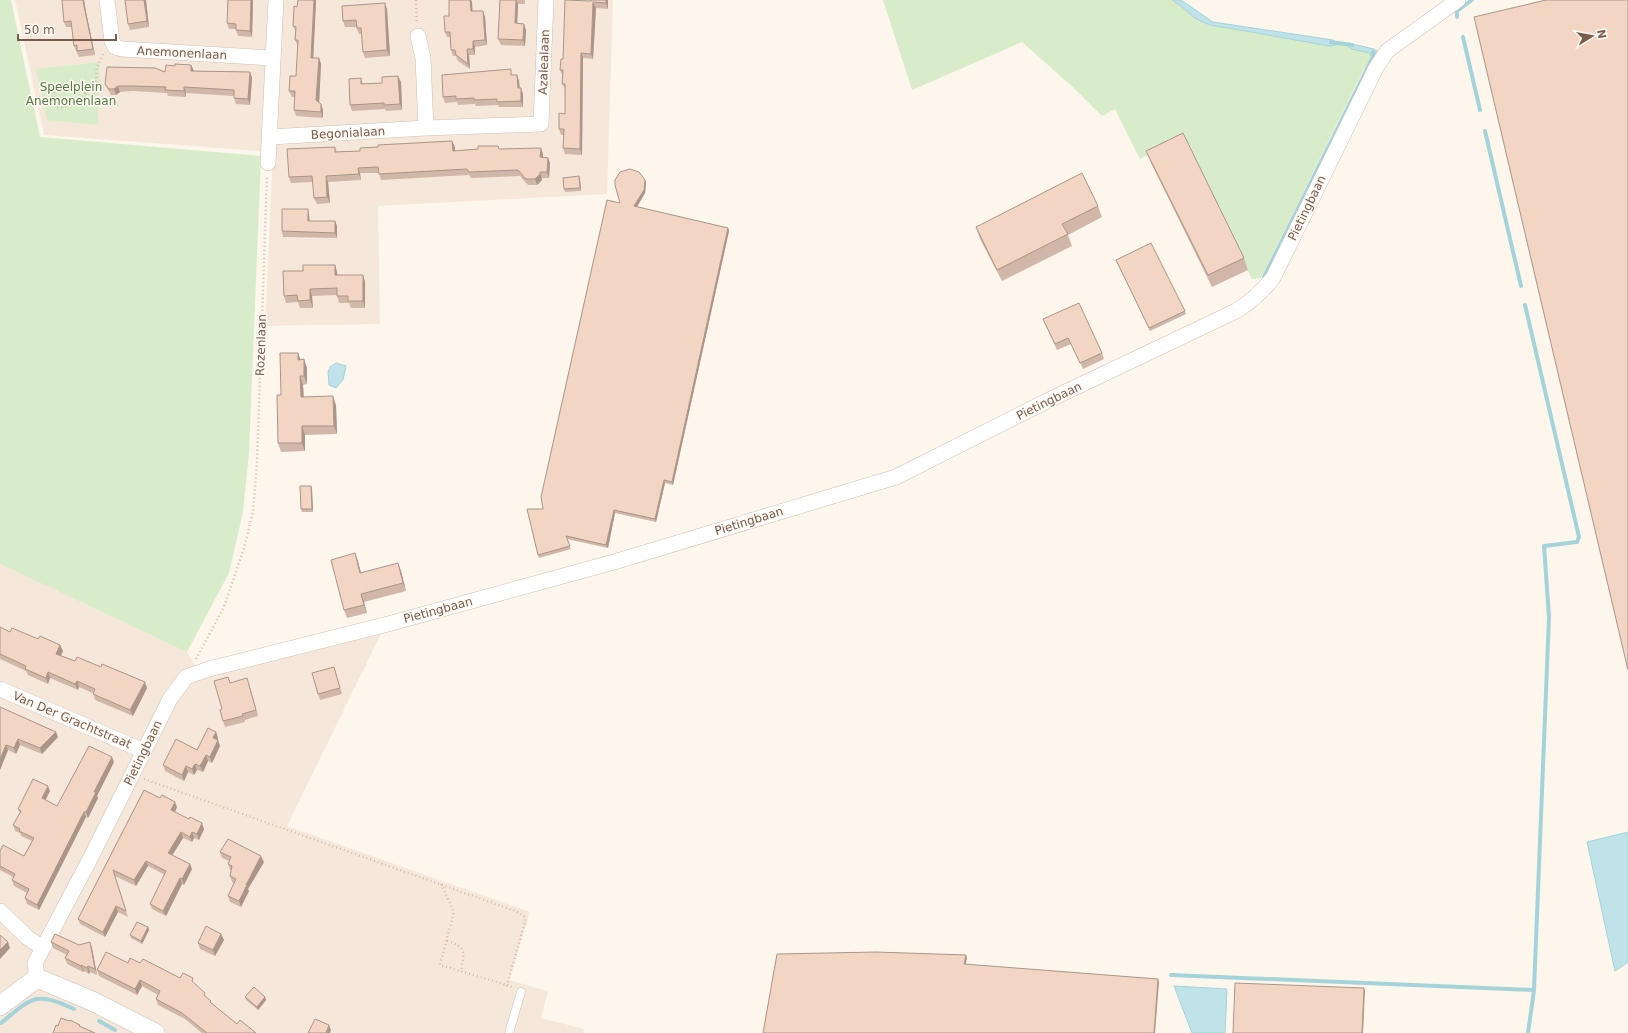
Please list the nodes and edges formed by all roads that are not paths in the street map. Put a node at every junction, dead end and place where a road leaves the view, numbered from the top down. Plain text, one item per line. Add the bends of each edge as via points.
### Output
1 (107, 0) edge
2 (276, 0) edge
3 (546, 0) edge
4 (1458, 0) edge
5 (418, 36) road end
6 (273, 58) junction
7 (541, 124) joint
8 (426, 128) junction
9 (270, 137) junction
10 (268, 163) road end
11 (0, 689) edge
12 (144, 751) junction
13 (0, 911) edge
14 (43, 948) junction
15 (37, 978) junction
16 (521, 992) road end
17 (0, 1006) edge
18 (155, 1033) edge
19 (509, 1033) edge

1 - 6 street, Anemonenlaan via 112,40 116,47
2 - 6 street
3 - 7 street, Azalealaan
4 - 12 street, Pietingbaan via 1387,51 1376,68 1273,278 1251,302 1236,311 896,477 614,562 186,677 170,699
5 - 8 street via 423,58
6 - 9 street
7 - 8 street, Begonialaan
8 - 9 street, Begonialaan
9 - 10 street
11 - 12 street, Van Der Grachtstraat
12 - 14 street, Pietingbaan
13 - 14 street via 28,938
14 - 15 street, Pietingbaan via 35,963
15 - 17 street
15 - 18 street via 92,1001
16 - 19 lane

